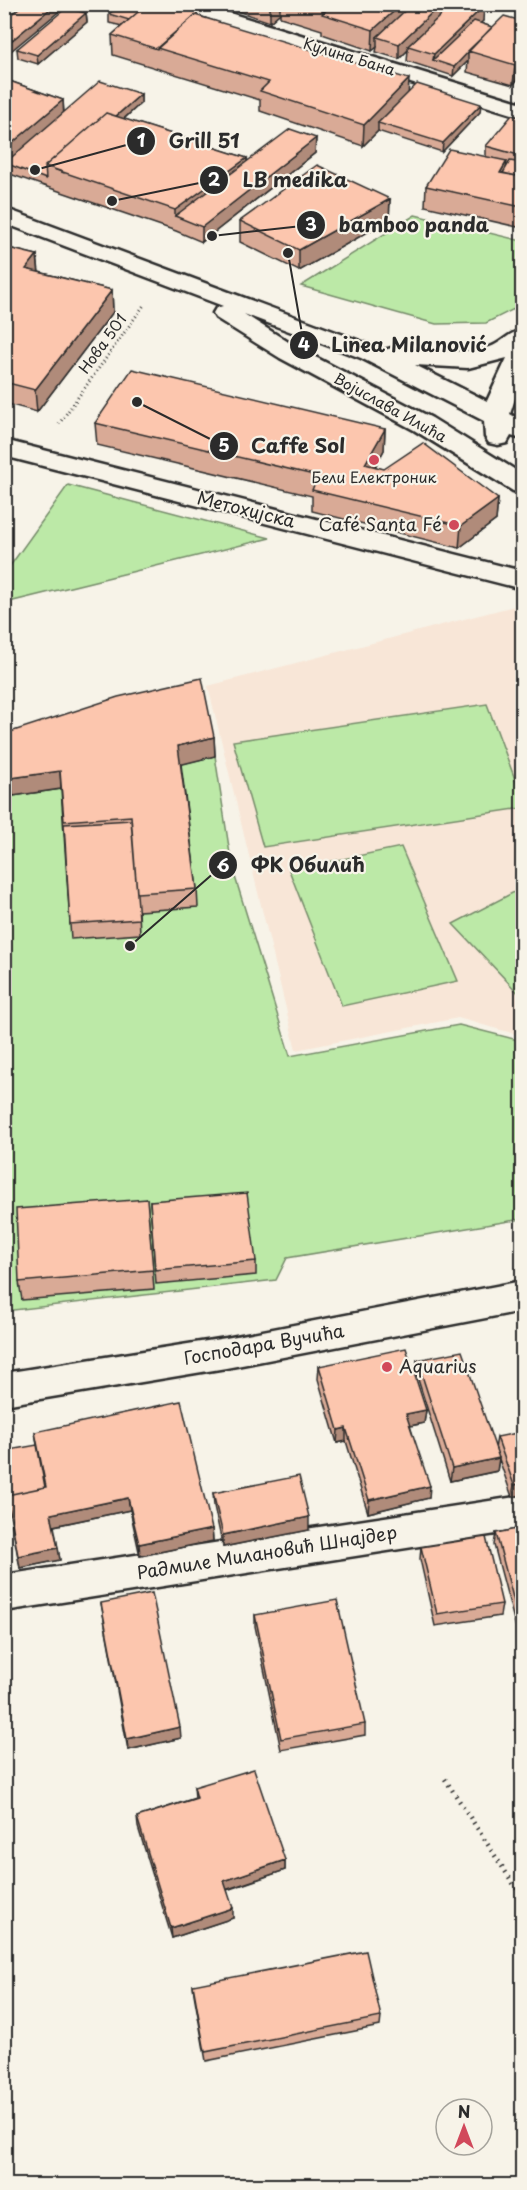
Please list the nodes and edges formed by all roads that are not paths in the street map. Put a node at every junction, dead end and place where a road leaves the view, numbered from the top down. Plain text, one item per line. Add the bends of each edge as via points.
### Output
1 (176, 4) edge
2 (522, 110) edge
3 (4, 215) edge
4 (165, 276) junction
5 (522, 337) edge
6 (522, 352) edge
7 (370, 353) junction
8 (495, 416) junction
9 (522, 431) edge
10 (4, 448) edge
11 (520, 484) edge
12 (522, 580) edge
13 (522, 1296) edge
14 (4, 1389) edge
15 (522, 1513) edge
16 (10, 1592) dead end

1 - 2 main road, Кулина Бана
3 - 4 main road, Војислава Илића
4 - 7 main road, Војислава Илића
4 - 11 main road, Војислава Илића via 289,353 423,424
5 - 7 main road via 503,351 468,360
6 - 8 main road
7 - 8 main road, Војислава Илића
8 - 9 main road, Војислава Илића
8 - 11 main road via 504,461
10 - 12 main road, Метохијска
13 - 14 main road, Господара Вучића via 226,1353
15 - 16 main road, Радмиле Милановић Шнајдер

